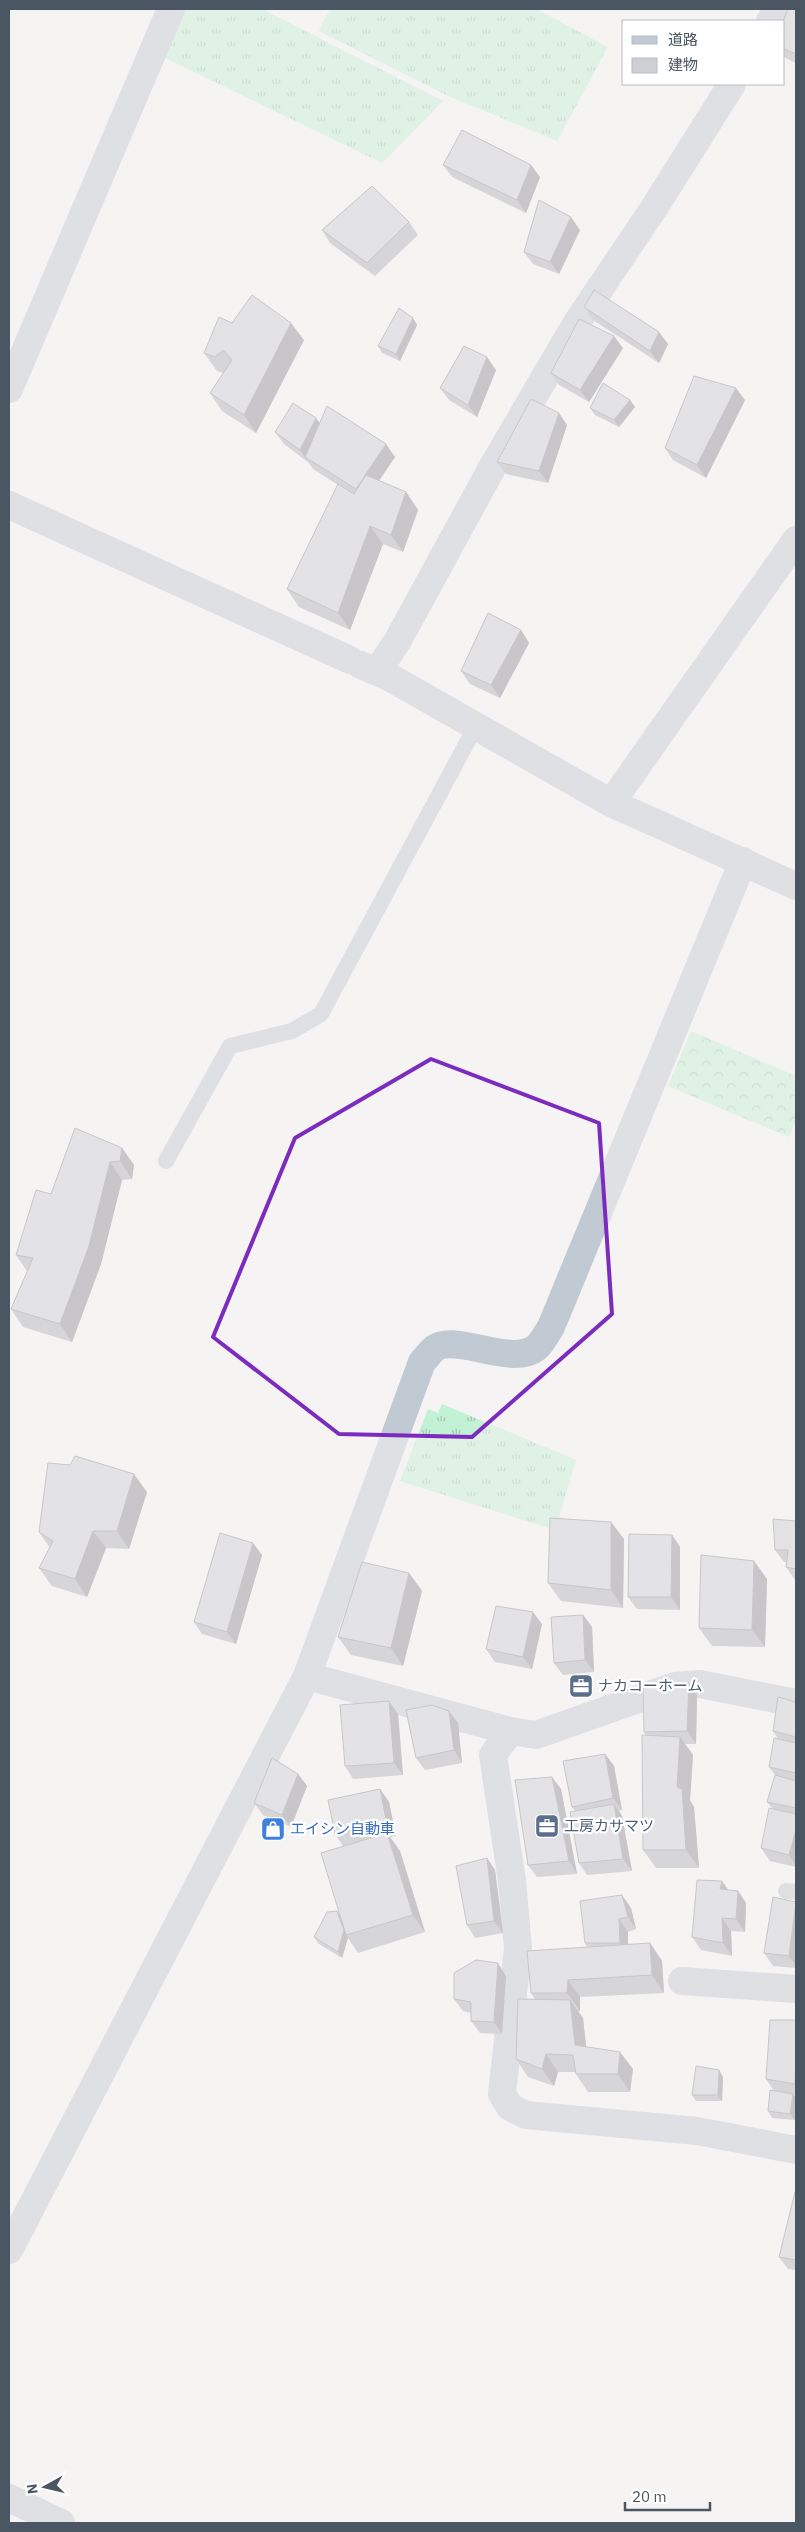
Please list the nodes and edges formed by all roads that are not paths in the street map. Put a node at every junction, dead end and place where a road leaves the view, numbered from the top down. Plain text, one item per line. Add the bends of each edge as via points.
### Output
1 (171, 9) edge
2 (777, 9) edge
3 (771, 20) edge
4 (731, 85) edge
5 (9, 389) edge
6 (9, 505) edge
7 (796, 540) edge
8 (377, 672) junction
9 (476, 726) junction
10 (611, 803) junction
11 (743, 861) junction
12 (796, 886) edge
13 (166, 1161) dead end
14 (307, 1676) junction
15 (796, 1703) edge
16 (510, 1731) junction
17 (682, 1981) dead end
18 (796, 1989) edge
19 (796, 2150) edge
20 (9, 2250) edge
21 (9, 2498) edge
22 (61, 2523) edge

1 - 5 street
2 - 3 street
4 - 8 street via 656,206 576,324
6 - 8 street
7 - 10 street
8 - 9 street
9 - 10 street
9 - 13 lane via 321,1014 292,1031 230,1046
10 - 11 street
11 - 12 street
11 - 14 street via 551,1327 537,1347 525,1352 508,1353 453,1344 436,1347 422,1362
14 - 16 street
14 - 20 street
15 - 16 street via 700,1684 675,1686 650,1692 536,1735
16 - 19 street via 493,1755 512,1881 518,1948 502,2094 510,2107 526,2115 697,2131
17 - 18 street
21 - 22 street

